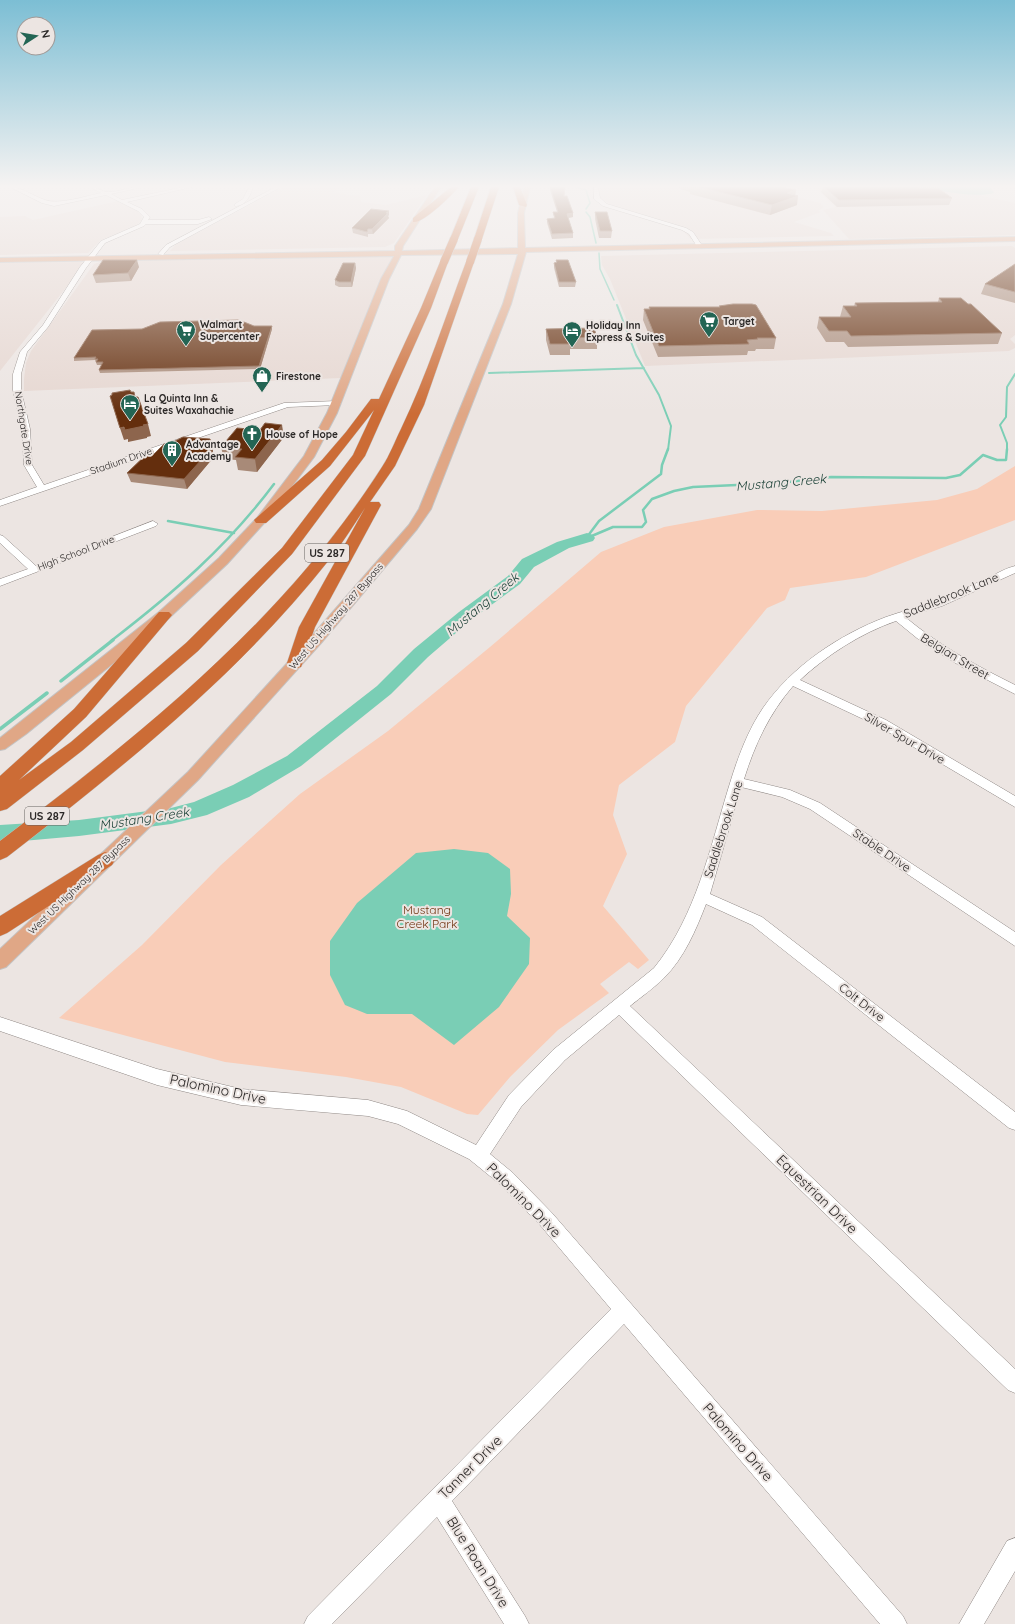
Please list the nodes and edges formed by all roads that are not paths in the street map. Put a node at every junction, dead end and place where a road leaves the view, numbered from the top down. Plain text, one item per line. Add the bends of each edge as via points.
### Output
1 (514, 262) edge
2 (87, 263) edge
3 (397, 263) edge
4 (444, 263) edge
5 (470, 263) edge
6 (394, 265) joint
7 (395, 376) junction
8 (336, 403) junction
9 (393, 456) junction
10 (42, 489) junction
11 (0, 503) edge
12 (261, 520) junction
13 (153, 524) dead end
14 (0, 538) edge
15 (1015, 569) edge
16 (34, 570) junction
17 (0, 583) edge
18 (164, 615) junction
19 (898, 617) junction
20 (295, 663) junction
21 (792, 681) junction
22 (1015, 690) edge
23 (0, 745) edge
24 (738, 782) junction
25 (0, 787) edge
26 (1015, 802) edge
27 (0, 804) edge
28 (0, 852) edge
29 (110, 856) junction
30 (701, 896) junction
31 (0, 927) edge
32 (1015, 940) edge
33 (0, 961) edge
34 (619, 1005) junction
35 (0, 1024) edge
36 (1015, 1122) edge
37 (479, 1156) junction
38 (624, 1310) junction
39 (1015, 1383) edge
40 (438, 1500) junction
41 (1015, 1549) edge
42 (316, 1624) edge
43 (517, 1624) edge
44 (895, 1624) edge
45 (971, 1624) edge

1 - 20 main road, West US Highway 287 Bypass via 507,304 425,509 400,543
2 - 10 street, Northgate Drive via 46,326 24,352 17,374 17,390 26,428 28,465
3 - 6 main road
4 - 7 highway, US 287, bridge
5 - 9 highway, US 287, bridge via 418,405
6 - 8 main road via 385,279
7 - 12 highway via 326,463
7 - 27 highway, US 287 via 359,456 287,551 192,648 77,746
8 - 10 street, Stadium Drive via 287,405
8 - 12 main road via 309,457
9 - 20 highway via 395,464 390,477 326,588 307,628
9 - 28 highway, US 287 via 389,466 324,557 268,622 189,698 94,780
10 - 11 street, Stadium Drive
12 - 18 main road
13 - 16 street, High School Drive
14 - 16 street
15 - 19 street, Saddlebrook Lane via 936,604
16 - 17 street, High School Drive
18 - 23 main road
18 - 25 highway via 80,713
19 - 21 street, Saddlebrook Lane via 845,642 799,673
19 - 22 street, Belgian Street via 927,641
20 - 29 main road, West US Highway 287 Bypass via 193,776
21 - 24 street, Saddlebrook Lane via 758,727
21 - 26 street, Silver Spur Drive via 882,723
24 - 30 street, Saddlebrook Lane
24 - 32 street, Stable Drive via 785,792 815,806
29 - 31 highway
29 - 33 main road, West US Highway 287 Bypass
30 - 34 street, Saddlebrook Lane via 682,942 670,960 659,973
30 - 36 street, Colt Drive via 757,921
34 - 37 street, Saddlebrook Lane via 559,1055 515,1102
34 - 39 street, Equestrian Drive
35 - 37 street, Palomino Drive via 157,1077 242,1097 368,1108 402,1117
37 - 38 street, Palomino Drive via 507,1179 541,1214
38 - 40 street, Tanner Drive
38 - 44 street, Palomino Drive
40 - 42 street, Tanner Drive
40 - 43 street, Blue Roan Drive
41 - 45 street

